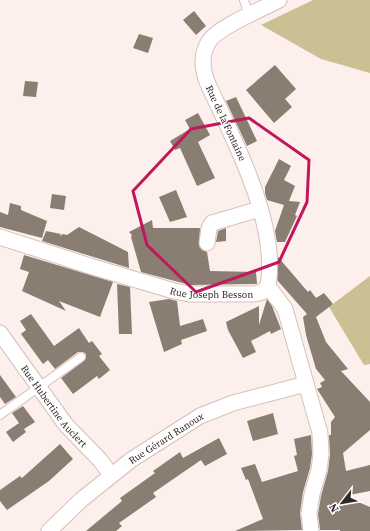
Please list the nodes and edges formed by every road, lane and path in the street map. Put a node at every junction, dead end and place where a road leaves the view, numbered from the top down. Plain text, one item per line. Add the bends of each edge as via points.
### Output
1 (244, 0) edge
2 (279, 0) edge
3 (249, 15) junction
4 (260, 209) junction
5 (0, 237) edge
6 (207, 243) dead end
7 (268, 286) junction
8 (0, 333) edge
9 (81, 357) dead end
10 (306, 384) junction
11 (38, 388) junction
12 (0, 415) edge
13 (112, 475) junction
14 (49, 531) edge
15 (311, 531) edge

1 - 3 lane
2 - 3 street, Rue de la Fontaine
3 - 4 street, Rue de la Fontaine via 219,31 210,40 203,63 207,82 245,165
4 - 6 street via 212,223
4 - 7 street, Rue de la Fontaine via 268,240
5 - 7 street, Rue Joseph Besson via 137,281 189,294 255,294
7 - 10 street, Rue Joseph Besson via 285,309
8 - 11 street, Rue Hubertine Auclert
9 - 11 lane
10 - 13 street, Rue Gérard Ranoux via 217,408 166,437
10 - 15 street, Rue Joseph Besson via 320,433 321,454 309,514
11 - 12 lane
11 - 13 street, Rue Hubertine Auclert via 66,425
13 - 14 street, Rue Gérard Ranoux

